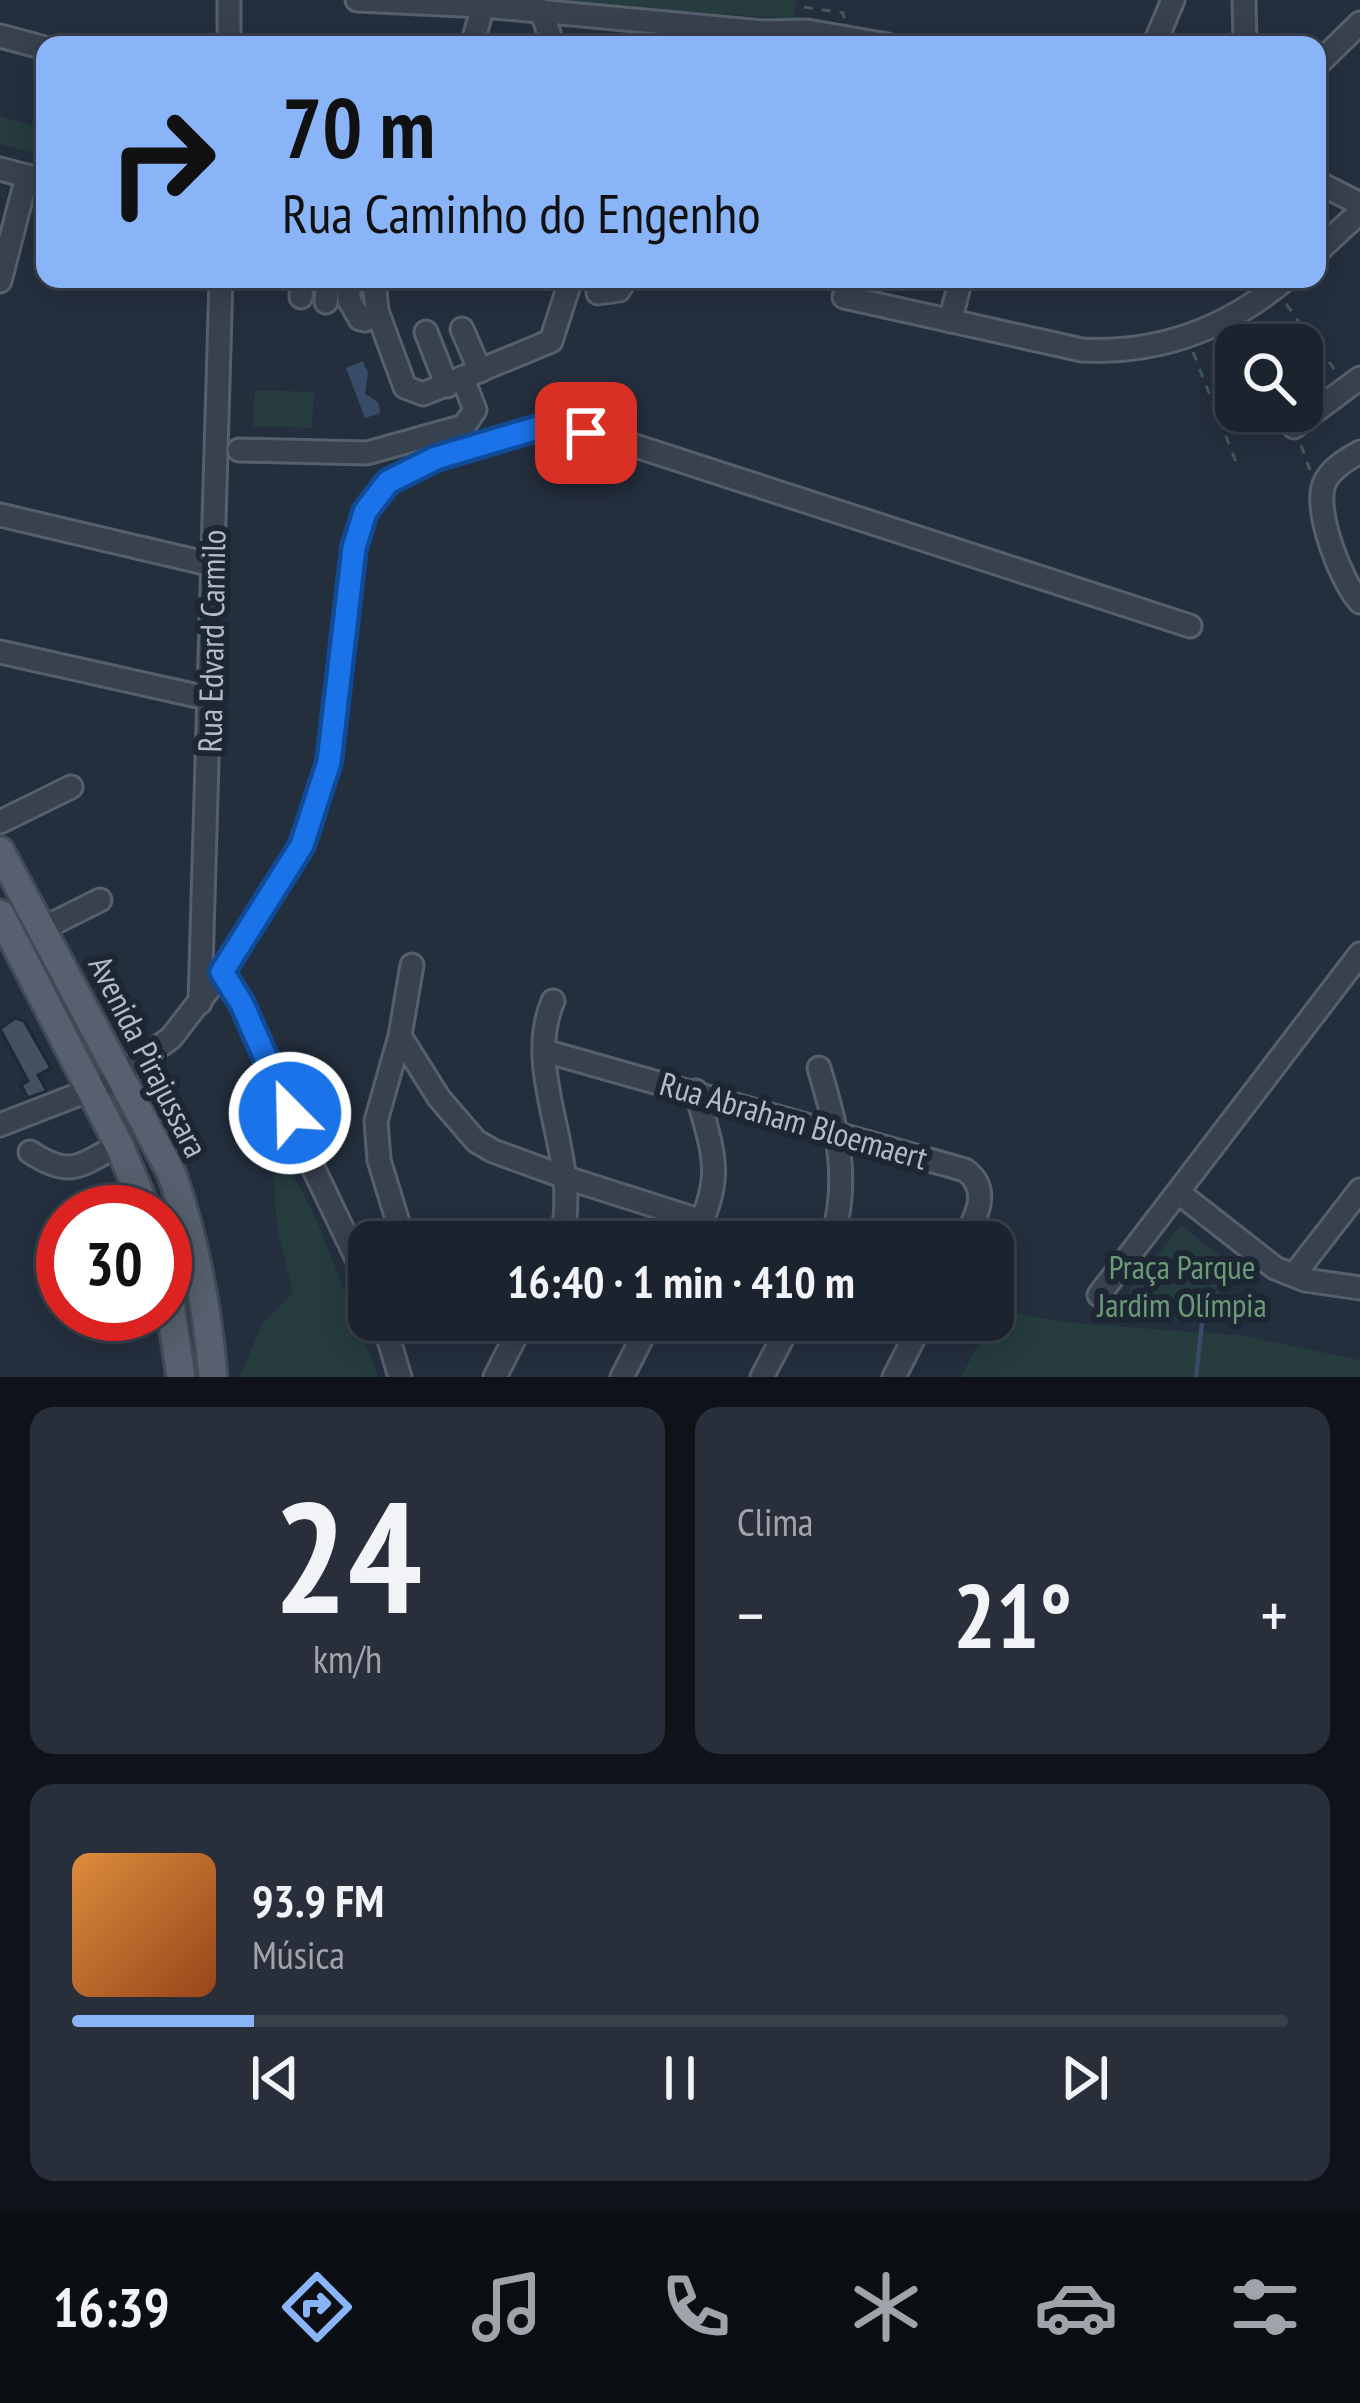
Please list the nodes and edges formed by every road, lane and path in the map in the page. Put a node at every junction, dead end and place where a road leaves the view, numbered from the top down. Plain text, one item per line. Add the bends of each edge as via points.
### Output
1 (229, 0) edge
2 (357, 0) edge
3 (1173, 0) edge
4 (1244, 0) edge
5 (483, 6) junction
6 (542, 10) junction
7 (1360, 23) edge
8 (671, 34) edge
9 (0, 36) edge
10 (229, 36) edge
11 (476, 36) edge
12 (550, 36) edge
13 (714, 36) edge
14 (1158, 36) edge
15 (1245, 36) edge
16 (36, 46) edge
17 (1326, 56) edge
18 (0, 169) edge
19 (36, 178) edge
20 (1326, 187) edge
21 (1360, 208) edge
22 (1326, 243) edge
23 (0, 281) edge
24 (221, 288) edge
25 (328, 288) edge
26 (348, 288) edge
27 (375, 288) edge
28 (568, 288) edge
29 (620, 288) edge
30 (959, 288) edge
31 (1274, 288) edge
32 (1283, 288) edge
33 (598, 293) dead end
34 (844, 296) dead end
35 (326, 302) dead end
36 (377, 311) junction
37 (950, 321) junction
38 (462, 329) dead end
39 (426, 332) dead end
40 (1188, 339) junction
41 (463, 379) junction
42 (1353, 382) edge
43 (1323, 405) edge
44 (1296, 432) edge
45 (239, 450) dead end
46 (1360, 452) edge
47 (1238, 466) dead end
48 (1321, 498) junction
49 (0, 514) edge
50 (212, 565) junction
51 (1360, 602) edge
52 (1190, 626) dead end
53 (0, 652) edge
54 (211, 699) junction
55 (70, 787) dead end
56 (0, 822) edge
57 (0, 851) edge
58 (100, 901) dead end
59 (0, 914) edge
60 (42, 929) junction
61 (1360, 954) edge
62 (412, 965) dead end
63 (222, 972) junction
64 (553, 1001) dead end
65 (200, 1004) junction
66 (400, 1036) junction
67 (544, 1051) junction
68 (819, 1068) dead end
69 (122, 1075) junction
70 (91, 1090) junction
71 (696, 1091) junction
72 (0, 1125) edge
73 (838, 1131) junction
74 (119, 1144) junction
75 (30, 1152) dead end
76 (568, 1178) junction
77 (136, 1185) edge
78 (1360, 1190) edge
79 (1179, 1192) junction
80 (398, 1221) edge
81 (565, 1221) edge
82 (671, 1221) edge
83 (702, 1221) edge
84 (835, 1221) edge
85 (972, 1221) edge
86 (348, 1240) edge
87 (1294, 1275) junction
88 (1360, 1288) edge
89 (1099, 1295) dead end
90 (176, 1341) edge
91 (389, 1341) edge
92 (513, 1341) edge
93 (640, 1341) edge
94 (781, 1341) edge
95 (912, 1341) edge
96 (181, 1377) edge
97 (213, 1377) edge
98 (400, 1377) edge
99 (495, 1377) edge
100 (622, 1377) edge
101 (762, 1377) edge
102 (894, 1377) edge

1 - 10 street
2 - 5 street
3 - 14 street
4 - 15 street
5 - 6 street
5 - 11 street
6 - 8 street
6 - 12 street
7 - 17 street
8 - 13 street
9 - 16 street
18 - 19 street
19 - 23 street
20 - 21 street
21 - 22 street
24 - 50 street, Rua Edvard Carmilo
25 - 35 street
26 - 36 street via 360,319
27 - 36 street
28 - 41 street via 551,341
29 - 33 street
30 - 37 street
31 - 40 street
32 - 42 path
34 - 37 street
36 - 41 street via 405,387 423,394
37 - 40 street via 1082,350
38 - 41 street
39 - 41 street
40 - 47 path
41 - 45 street via 475,410 464,425 367,453
42 - 43 street
44 - 48 path
46 - 48 street via 1333,470
48 - 51 street via 1340,573
49 - 50 street
50 - 54 street, Rua Edvard Carmilo
52 - 63 street via 551,424 436,458 388,482 365,512 329,762 302,845
53 - 54 street
54 - 65 street, Rua Edvard Carmilo
55 - 56 street
57 - 60 main road, Avenida Pirajussara
58 - 60 street
59 - 70 main road, Avenida Pirajussara
60 - 69 main road, Avenida Pirajussara
61 - 79 street
62 - 66 street
63 - 65 street
63 - 86 street
64 - 67 street
65 - 69 street via 186,1034
66 - 76 street via 476,1141
66 - 80 street via 375,1144
67 - 71 street, Rua Abraham Bloemaert
67 - 76 street
68 - 73 street
69 - 70 street
69 - 97 main road, Avenida Pirajussara via 189,1221
70 - 72 street
70 - 74 main road, Avenida Pirajussara
71 - 73 street, Rua Abraham Bloemaert
71 - 83 street via 716,1173
73 - 84 street
73 - 85 street, Rua Abraham Bloemaert via 974,1177 981,1201
74 - 75 street via 73,1169
74 - 77 main road, Avenida Pirajussara
76 - 81 street
76 - 82 street
78 - 87 street
79 - 87 street
79 - 89 street
87 - 88 street
90 - 96 main road
91 - 98 street
92 - 99 street
93 - 100 street
94 - 101 street
95 - 102 street

